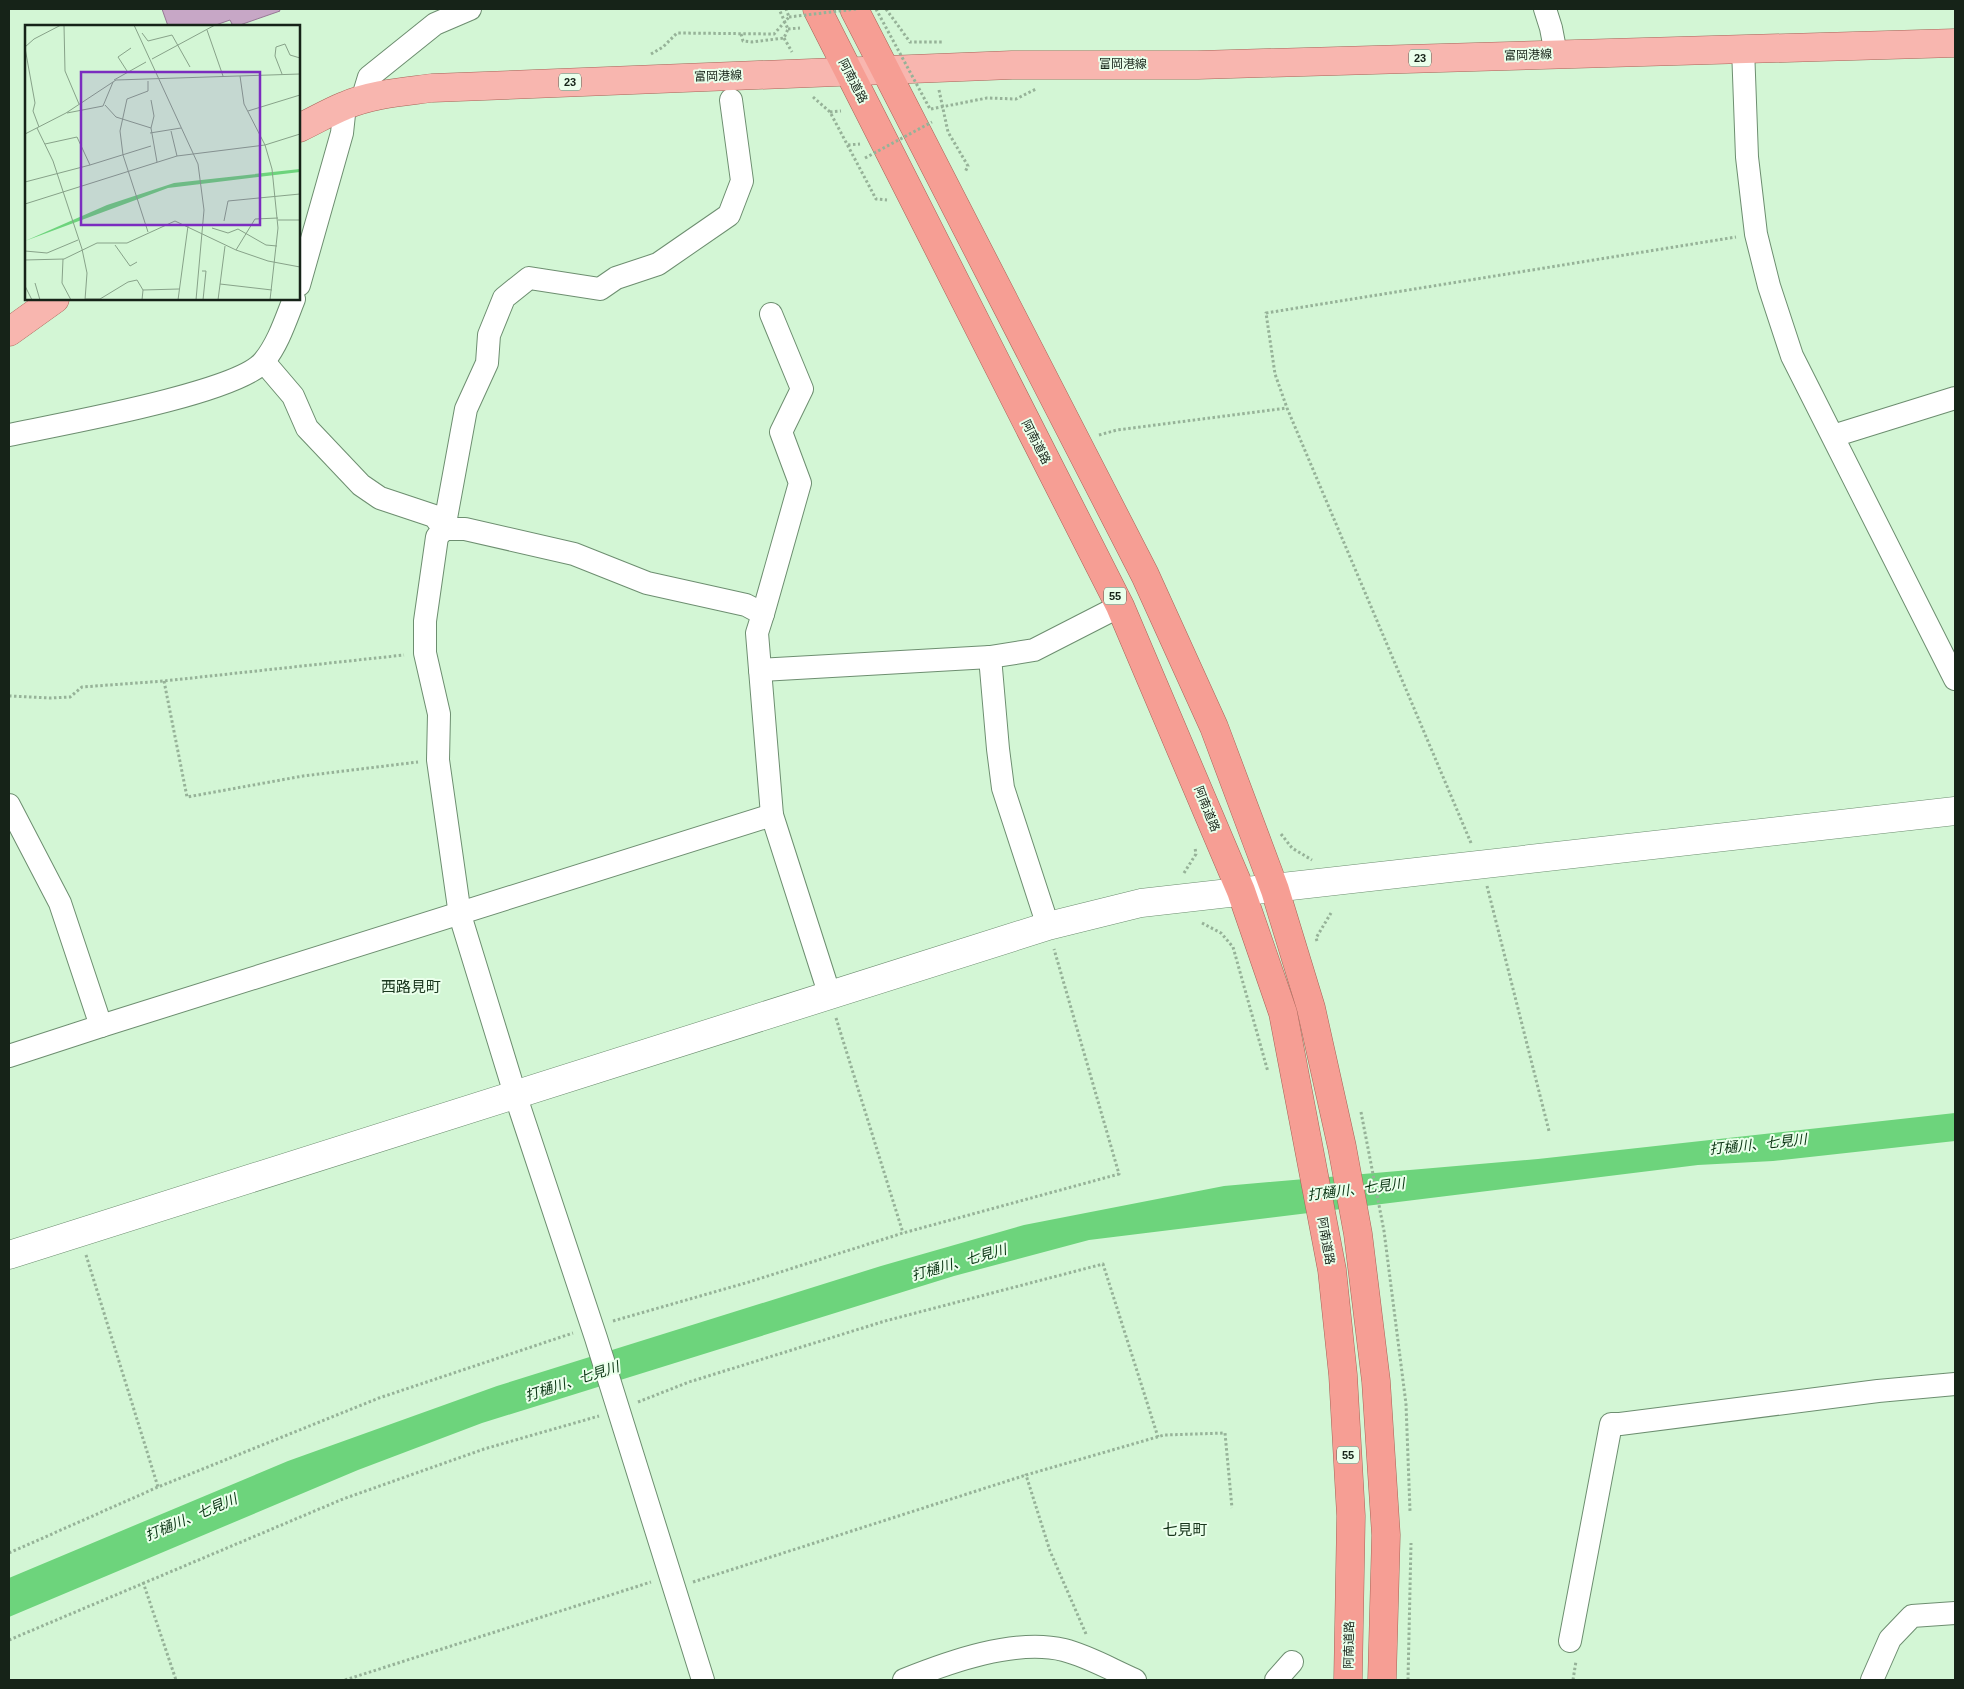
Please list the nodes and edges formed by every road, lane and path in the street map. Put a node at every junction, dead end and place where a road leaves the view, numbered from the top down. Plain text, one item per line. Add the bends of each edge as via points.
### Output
1 (470, 9) edge
2 (779, 9) edge
3 (786, 9) edge
4 (816, 9) edge
5 (855, 9) edge
6 (876, 9) edge
7 (886, 9) edge
8 (1545, 9) edge
9 (789, 17) junction
10 (905, 33) dead end
11 (741, 34) dead end
12 (753, 34) dead end
13 (1955, 43) edge
14 (1743, 48) junction
15 (1556, 54) junction
16 (885, 69) junction
17 (848, 70) junction
18 (939, 90) dead end
19 (987, 98) dead end
20 (731, 100) dead end
21 (353, 103) junction
22 (830, 112) dead end
23 (844, 115) dead end
24 (932, 122) dead end
25 (300, 128) edge
26 (848, 145) dead end
27 (865, 158) dead end
28 (963, 174) dead end
29 (884, 194) dead end
30 (887, 200) junction
31 (891, 208) dead end
32 (1756, 234) junction
33 (300, 281) edge
34 (54, 300) edge
35 (294, 300) edge
36 (770, 314) dead end
37 (9, 332) edge
38 (264, 362) junction
39 (1955, 398) edge
40 (1287, 408) junction
41 (9, 435) edge
42 (1833, 436) junction
43 (1077, 442) junction
44 (444, 529) junction
45 (1120, 606) junction
46 (763, 614) junction
47 (425, 653) junction
48 (990, 657) junction
49 (760, 670) junction
50 (1955, 679) edge
51 (164, 681) junction
52 (9, 696) edge
53 (438, 760) junction
54 (9, 805) edge
55 (1955, 811) edge
56 (772, 815) junction
57 (1278, 827) dead end
58 (1195, 840) dead end
59 (1313, 860) dead end
60 (1482, 866) junction
61 (1184, 873) dead end
62 (1275, 890) junction
63 (1241, 891) junction
64 (460, 915) junction
65 (1202, 923) dead end
66 (1048, 926) junction
67 (830, 996) junction
68 (101, 1026) junction
69 (9, 1056) edge
70 (1271, 1081) dead end
71 (516, 1094) junction
72 (1549, 1132) dead end
73 (1355, 1144) junction
74 (79, 1233) junction
75 (903, 1233) junction
76 (1371, 1233) junction
77 (9, 1255) edge
78 (594, 1332) junction
79 (1955, 1384) edge
80 (1026, 1475) junction
81 (158, 1487) junction
82 (1232, 1508) dead end
83 (9, 1553) edge
84 (144, 1582) dead end
85 (671, 1582) junction
86 (1955, 1613) edge
87 (1570, 1641) dead end
88 (1091, 1661) junction
89 (1292, 1662) dead end
90 (176, 1680) edge
91 (345, 1680) edge
92 (702, 1680) edge
93 (904, 1680) edge
94 (1135, 1680) edge
95 (1276, 1680) edge
96 (1348, 1680) edge
97 (1382, 1680) edge
98 (1872, 1680) edge

1 - 21 street via 436,24 369,77
2 - 11 path via 788,29 784,38 752,42 743,41
3 - 9 path
4 - 17 highway, 阿南道路 / 55
5 - 9 path, bridge
5 - 16 highway
6 - 19 path, bridge via 930,109
7 - 10 path
8 - 15 street
9 - 12 path via 774,34
13 - 14 main road, 富岡港線 / 23
14 - 15 main road, 富岡港線 / 23
14 - 32 street via 1747,157
15 - 16 main road, 富岡港線 / 23
16 - 17 main road, 富岡港線 / 23
16 - 43 highway
17 - 21 main road, 富岡港線 / 23 via 432,88 383,94
17 - 45 highway, 阿南道路 / 55
18 - 28 path via 948,132 968,166
20 - 44 street via 742,181 729,215 658,264 616,278 600,289 529,278 504,298 489,335 487,363 466,410
21 - 25 main road, 富岡港線 / 23
21 - 33 street
22 - 23 path via 840,110
24 - 27 path, bridge
26 - 30 path via 876,199
29 - 30 path
30 - 31 path
32 - 40 path via 1266,313 1275,374
32 - 42 street via 1792,356
34 - 37 main road
35 - 38 street
36 - 46 street via 802,389 781,432 800,483
38 - 41 street via 242,377 193,393 113,414
38 - 44 street via 293,396 307,428 361,485 380,498 434,516
39 - 42 street
40 - 43 path via 1117,430
40 - 60 path
42 - 50 street
43 - 62 highway via 1145,574 1214,728
44 - 46 street via 465,528 574,554 647,583 746,605
44 - 47 street via 437,537 425,622
45 - 48 street via 1034,650
45 - 63 highway, 阿南道路 / 55
46 - 49 street via 757,632
47 - 51 path
47 - 53 street via 439,714
48 - 49 street
48 - 66 street via 1003,788
49 - 56 street
51 - 52 path via 82,687 70,697 61,698
51 - 53 path via 187,797 303,776
53 - 64 street
54 - 68 street via 60,903
55 - 60 street
56 - 64 street
56 - 67 street
57 - 59 path via 1292,848
58 - 61 path via 1196,854
60 - 62 street
60 - 72 path
62 - 63 street
62 - 73 highway
63 - 66 street via 1141,903
63 - 96 highway, 阿南道路 / 55 via 1283,1013 1332,1270 1352,1516
64 - 68 street
64 - 71 street
65 - 70 path via 1233,947
66 - 67 street
66 - 75 path via 1119,1174
67 - 71 street
67 - 75 path
68 - 69 street
71 - 74 street
71 - 78 street
73 - 76 highway
73 - 76 path
74 - 77 street
74 - 81 path
75 - 78 path
76 - 97 highway via 1386,1535
78 - 81 path via 379,1398
78 - 85 street
79 - 87 street via 1611,1424
80 - 82 path via 1164,1435 1225,1433
80 - 85 path
80 - 88 path via 1050,1551 1093,1649
81 - 83 path
84 - 90 path
85 - 91 path
85 - 92 street
86 - 98 street via 1912,1616 1890,1639
88 - 93 street via 1064,1650 1033,1647 973,1655
88 - 94 street
89 - 95 street

